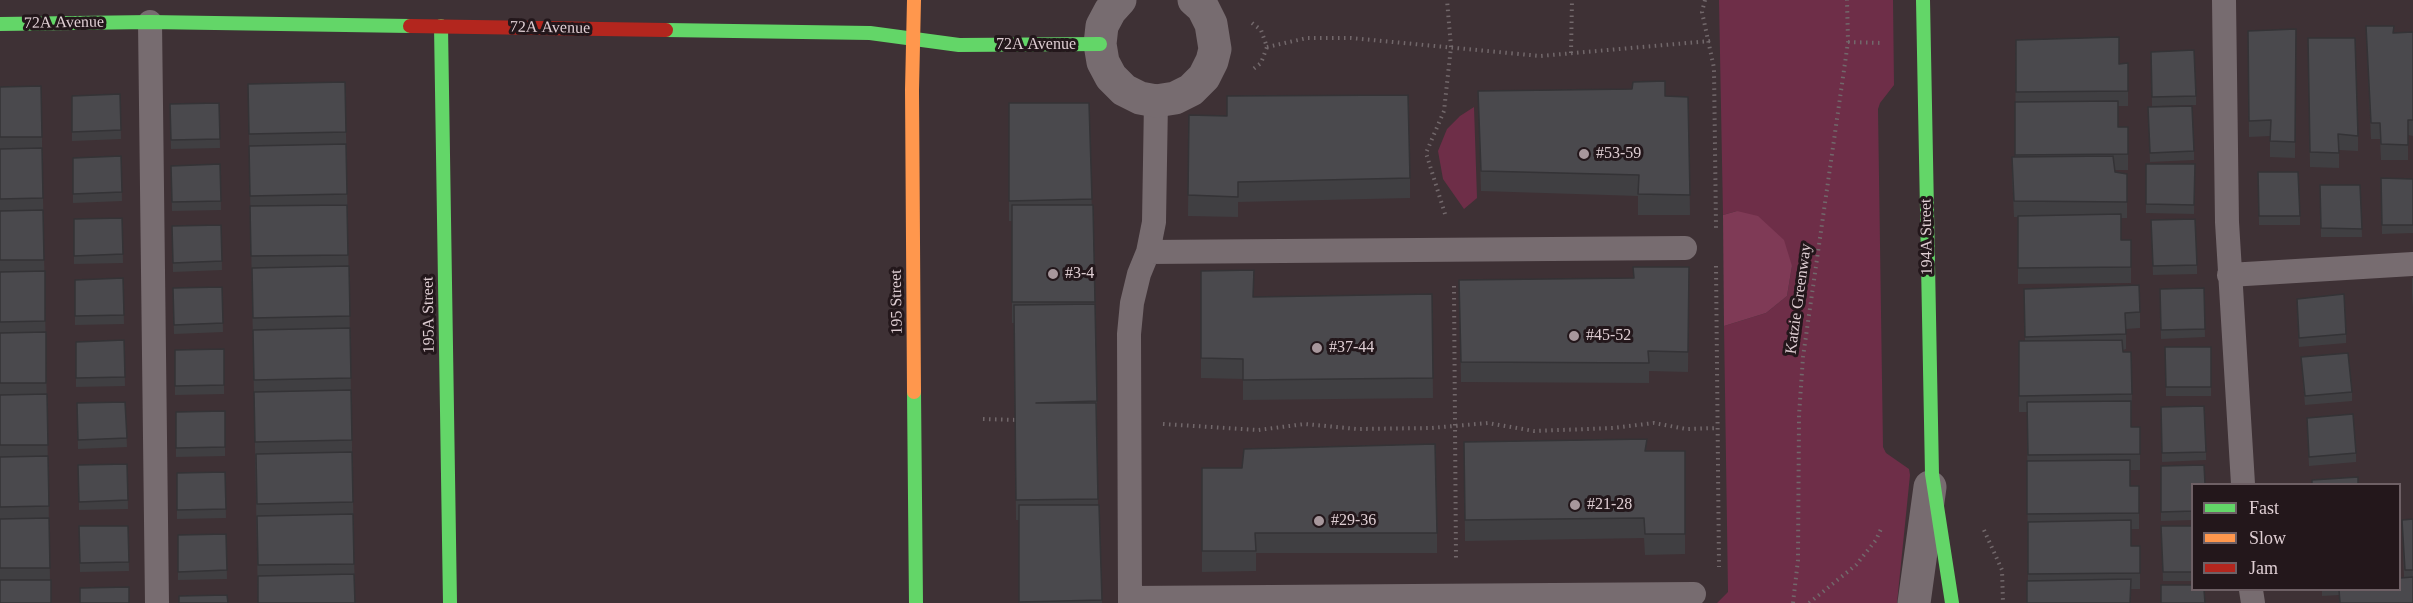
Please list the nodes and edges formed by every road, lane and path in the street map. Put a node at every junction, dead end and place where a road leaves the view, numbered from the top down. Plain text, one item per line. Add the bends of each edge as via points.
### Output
1 (914, 0) edge
2 (1120, 0) edge
3 (1194, 0) edge
4 (1447, 0) edge
5 (1572, 0) edge
6 (1705, 0) edge
7 (1847, 0) edge
8 (1923, 0) edge
9 (2224, 0) edge
10 (150, 22) junction
11 (0, 24) edge
12 (441, 26) junction
13 (914, 39) junction
14 (1710, 41) junction
15 (1848, 42) junction
16 (1890, 43) dead end
17 (1100, 44) junction
18 (1267, 47) dead end
19 (1450, 47) junction
20 (1572, 53) junction
21 (1156, 101) junction
22 (1716, 236) dead end
23 (1685, 248) dead end
24 (1454, 249) junction
25 (1148, 252) junction
26 (1716, 260) dead end
27 (2413, 264) edge
28 (2229, 275) junction
29 (983, 419) dead end
30 (1028, 420) edge
31 (1130, 422) junction
32 (1455, 426) junction
33 (1718, 428) junction
34 (1932, 474) junction
35 (2243, 483) edge
36 (1885, 520) dead end
37 (2002, 570) dead end
38 (1694, 594) joint
39 (1456, 595) junction
40 (1130, 600) edge
41 (157, 603) edge
42 (450, 603) edge
43 (916, 603) edge
44 (1793, 603) edge
45 (1809, 603) edge
46 (1914, 603) edge
47 (1952, 603) edge
48 (2003, 603) edge

1 - 13 street, 195 Street
2 - 17 street, 72A Avenue via 1102,26
3 - 21 street via 1212,24 1212,61 1191,90
4 - 19 path
5 - 20 path
6 - 14 path via 1702,12
7 - 15 path, Katzie Greenway
8 - 34 street, 194A Street
9 - 28 lane
10 - 11 street, 72A Avenue
10 - 12 street, 72A Avenue
10 - 41 lane
12 - 13 street, 72A Avenue via 870,33
12 - 42 street, 195A Street
13 - 17 street, 72A Avenue via 959,45
13 - 43 street, 195 Street
14 - 20 path
14 - 22 path via 1714,68
15 - 16 path
15 - 44 path, Katzie Greenway via 1803,357 1798,560
17 - 21 street, 72A Avenue via 1111,77 1124,90
18 - 19 path via 1307,38
19 - 20 path via 1540,56
19 - 24 path via 1444,111 1426,153
21 - 25 lane via 1154,212
23 - 24 lane
24 - 25 lane
24 - 32 path
25 - 31 lane via 1132,303
26 - 33 path
27 - 28 lane
28 - 35 lane
29 - 30 path
31 - 32 path via 1258,430 1305,424 1357,429
31 - 40 lane
32 - 33 path via 1488,423 1533,431 1654,423 1686,429
32 - 39 path
33 - 38 path via 1719,576
34 - 46 street, 194A Street
34 - 47 street, 194A Street
36 - 45 path via 1876,540 1856,565
37 - 48 path
38 - 39 lane
39 - 40 lane

